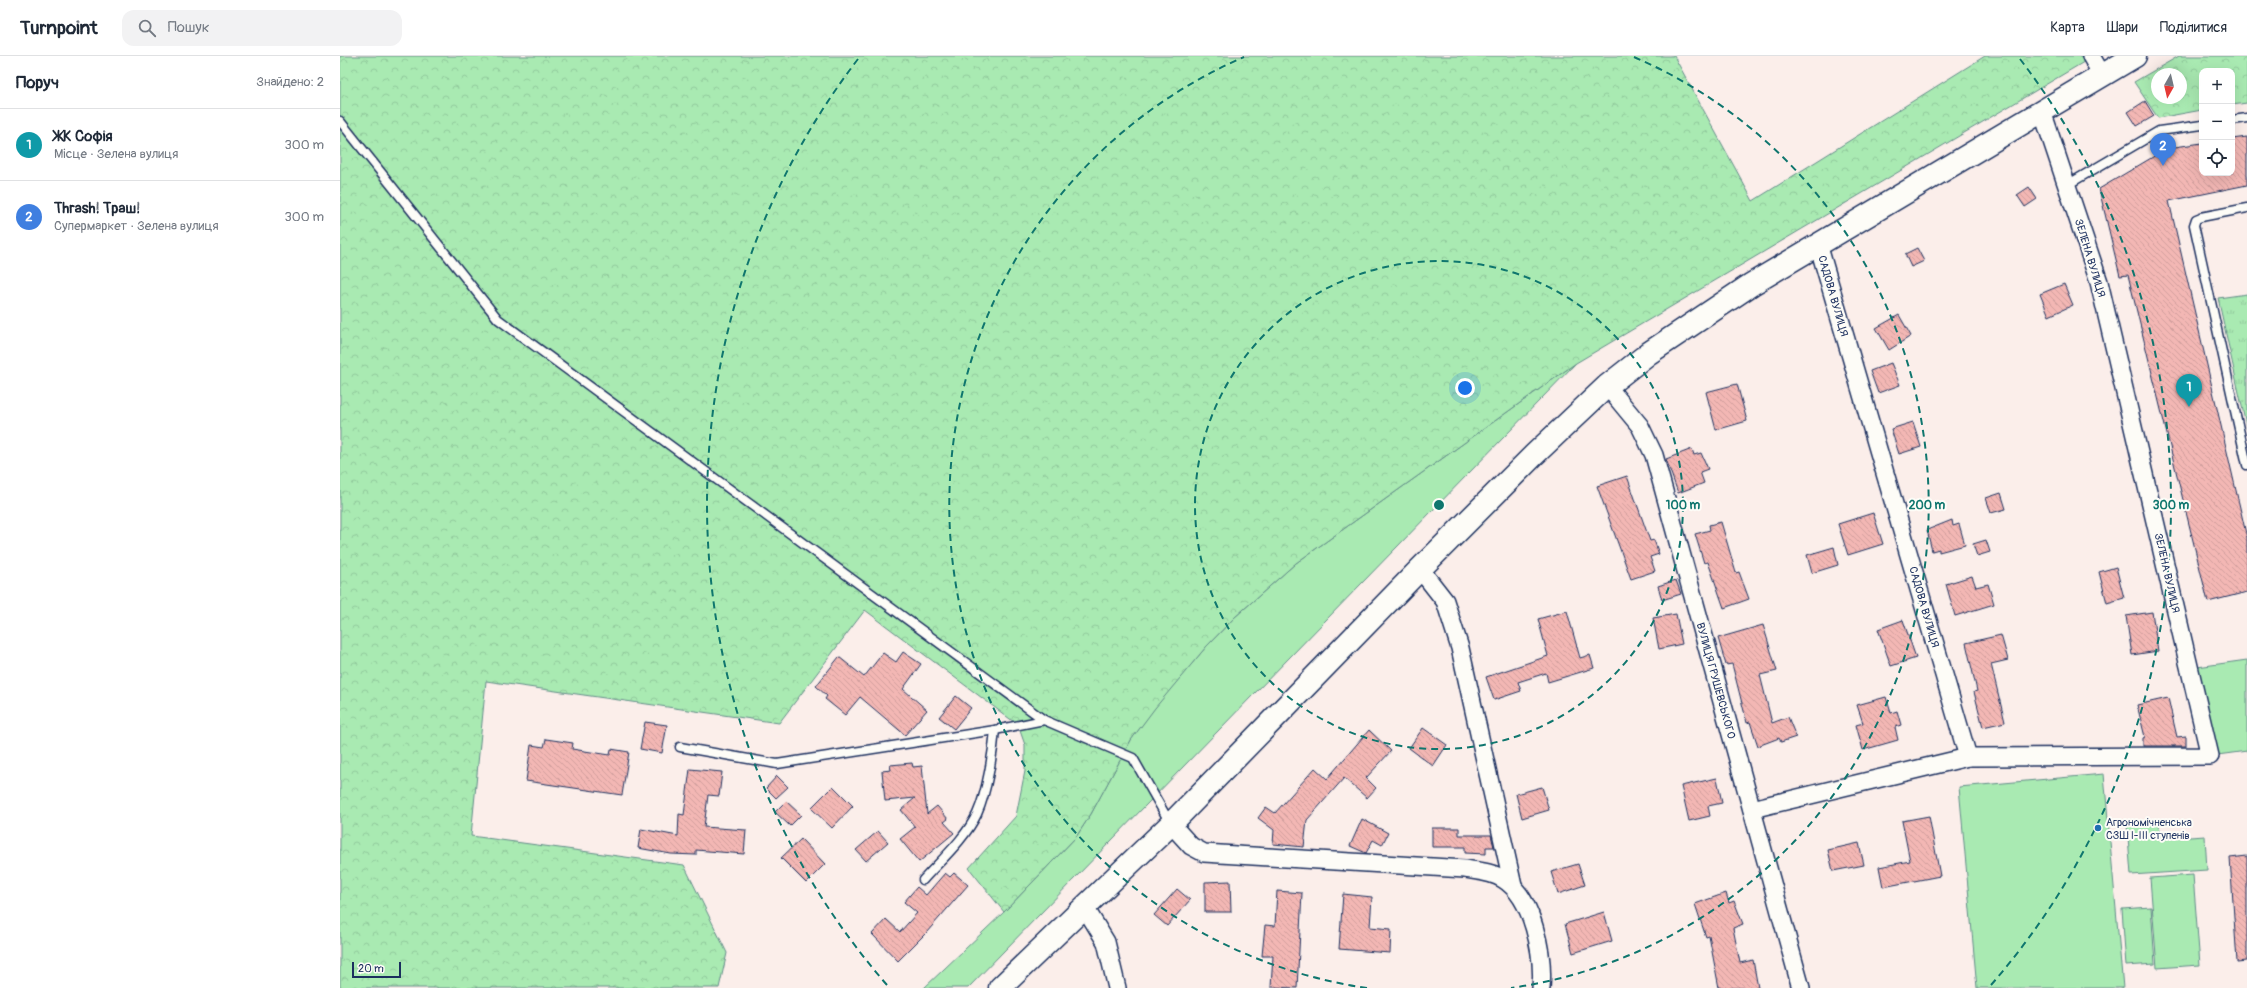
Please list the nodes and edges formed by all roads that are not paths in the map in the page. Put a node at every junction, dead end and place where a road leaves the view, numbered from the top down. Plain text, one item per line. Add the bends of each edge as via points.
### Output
1 (2091, 56) edge
2 (2135, 56) edge
3 (2102, 75) junction
4 (2042, 111) junction
5 (2247, 118) edge
6 (2235, 120) edge
7 (340, 121) edge
8 (2199, 125) edge
9 (2067, 185) junction
10 (2247, 208) edge
11 (1818, 244) junction
12 (1607, 386) junction
13 (2247, 465) edge
14 (1420, 569) junction
15 (1044, 720) junction
16 (995, 730) junction
17 (680, 747) dead end
18 (1968, 757) junction
19 (1752, 809) junction
20 (1171, 824) junction
21 (923, 880) dead end
22 (1513, 886) junction
23 (1084, 906) junction
24 (1000, 988) edge
25 (1117, 988) edge
26 (1541, 988) edge
27 (1800, 988) edge

1 - 3 street
2 - 3 main road
3 - 4 main road
4 - 9 street, ЗЕЛЕНА ВУЛИЦЯ
4 - 11 main road
5 - 6 lane
7 - 15 lane via 498,319
8 - 9 lane via 2159,132
9 - 18 street, ЗЕЛЕНА ВУЛИЦЯ via 2099,282 2210,756
10 - 13 lane via 2201,217 2196,219 2194,225
11 - 12 main road via 1694,322
11 - 18 street, САДОВА ВУЛИЦЯ
12 - 14 main road
12 - 19 street, ВУЛИЦЯ ГРУШЕВСЬКОГО via 1640,426 1654,455
14 - 20 main road
14 - 22 street via 1445,601 1460,648
15 - 16 lane
15 - 20 lane via 1133,758
16 - 17 lane via 777,764
16 - 21 lane via 993,755 977,814 957,843
18 - 19 street
19 - 27 street, ВУЛИЦЯ ГРУШЕВСЬКОГО
20 - 22 street via 1191,846 1204,853 1465,869 1502,878
20 - 23 main road
22 - 26 street via 1530,914 1536,934 1542,968
23 - 24 main road
23 - 25 street via 1106,942

